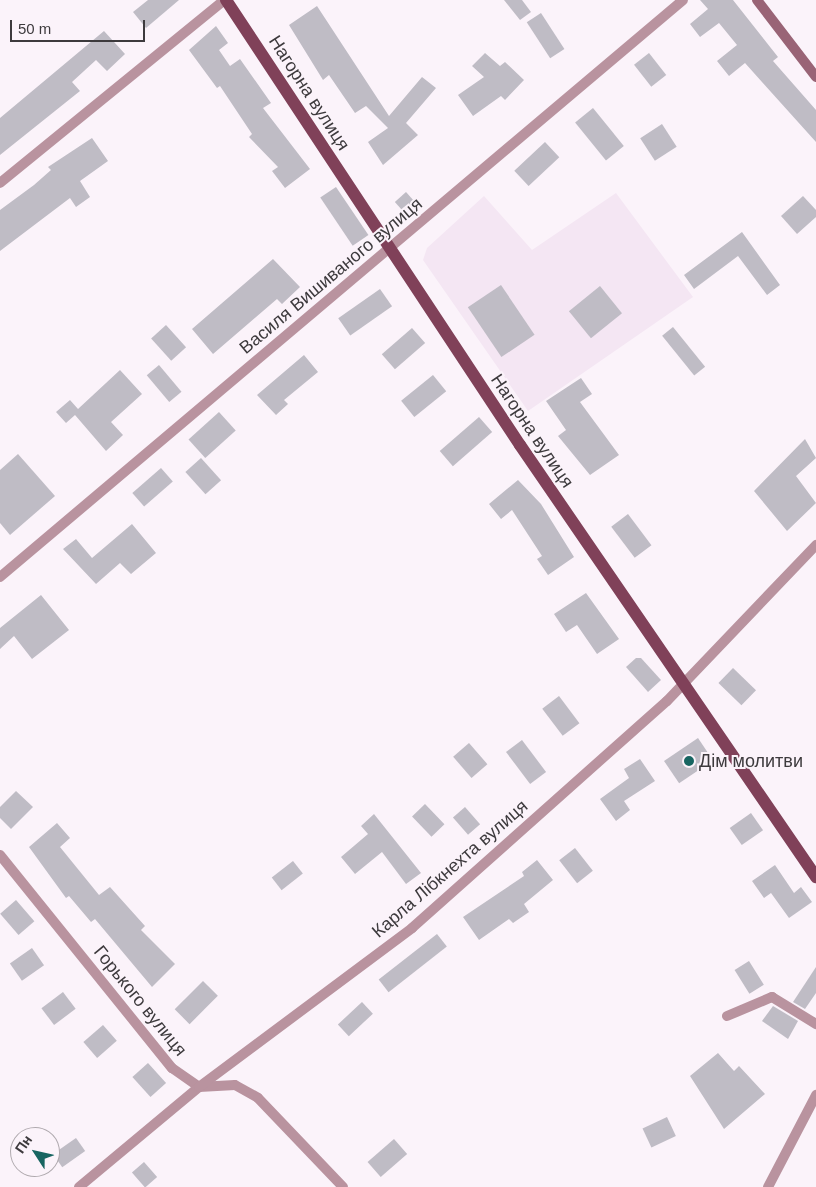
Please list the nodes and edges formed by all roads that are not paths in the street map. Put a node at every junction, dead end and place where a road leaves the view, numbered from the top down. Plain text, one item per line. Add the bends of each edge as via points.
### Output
1 (225, 0) edge
2 (683, 0) edge
3 (757, 0) edge
4 (816, 76) edge
5 (0, 184) edge
6 (389, 248) junction
7 (816, 546) edge
8 (0, 577) edge
9 (683, 684) junction
10 (0, 855) edge
11 (816, 876) edge
12 (727, 1016) dead end
13 (816, 1024) edge
14 (199, 1087) junction
15 (816, 1095) edge
16 (79, 1187) edge
17 (343, 1187) edge
18 (768, 1187) edge

1 - 5 street
1 - 6 main road, Нагорна вулиця
2 - 6 street, Василя Вишиваного вулиця
3 - 4 main road
6 - 8 street, Василя Вишиваного вулиця
6 - 9 main road, Нагорна вулиця
7 - 9 street, Карла Лібкнехта вулиця
9 - 11 main road, Нагорна вулиця
9 - 14 street, Карла Лібкнехта вулиця via 412,928
10 - 14 street, Горького вулиця via 172,1068
12 - 13 street via 772,996
14 - 16 street, Карла Лібкнехта вулиця
14 - 17 street via 235,1085 258,1098
15 - 18 street

